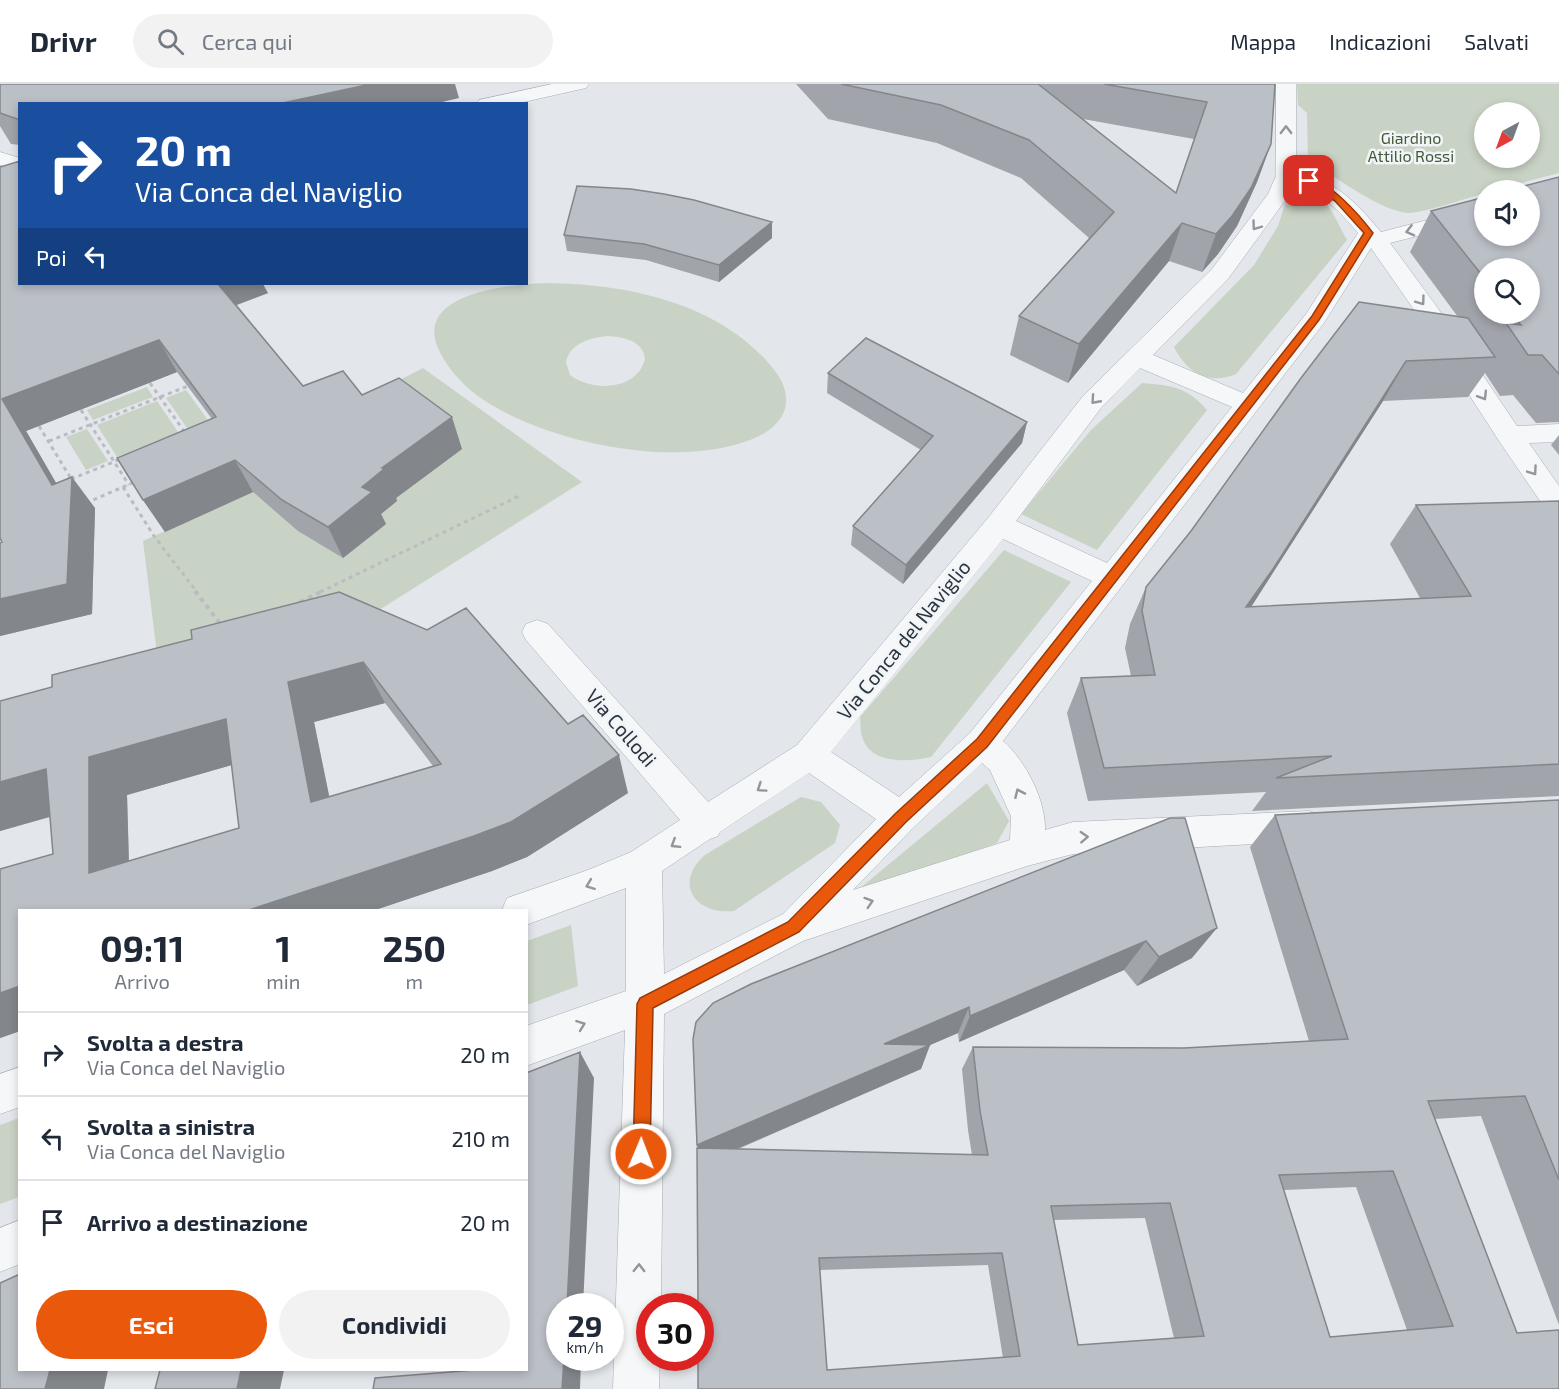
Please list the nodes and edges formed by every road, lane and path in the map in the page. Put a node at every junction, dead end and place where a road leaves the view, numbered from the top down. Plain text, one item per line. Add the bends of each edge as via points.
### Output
1 (579, 84) edge
2 (1286, 84) edge
3 (495, 102) edge
4 (0, 158) edge
5 (18, 165) edge
6 (1286, 176) junction
7 (1474, 214) edge
8 (1372, 236) junction
9 (1408, 324) edge
10 (1441, 329) junction
11 (1135, 357) junction
12 (150, 383) edge
13 (188, 386) edge
14 (160, 397) junction
15 (1247, 404) junction
16 (81, 410) edge
17 (90, 424) junction
18 (39, 426) edge
19 (193, 429) edge
20 (185, 432) junction
21 (1559, 433) edge
22 (1508, 435) junction
23 (175, 437) edge
24 (189, 439) edge
25 (49, 441) junction
26 (124, 458) edge
27 (114, 462) junction
28 (71, 479) junction
29 (139, 480) edge
30 (129, 485) junction
31 (76, 487) dead end
32 (123, 487) junction
33 (81, 495) dead end
34 (521, 495) dead end
35 (1559, 507) edge
36 (998, 525) junction
37 (1112, 578) junction
38 (295, 605) edge
39 (223, 627) edge
40 (537, 632) dead end
41 (982, 743) junction
42 (809, 755) junction
43 (901, 818) junction
44 (1346, 824) edge
45 (706, 825) junction
46 (1027, 850) junction
47 (644, 862) junction
48 (523, 909) edge
49 (793, 927) junction
50 (645, 1004) junction
51 (528, 1045) edge
52 (18, 1088) edge
53 (0, 1094) edge
54 (18, 1243) edge
55 (0, 1250) edge
56 (636, 1389) edge

1 - 3 street
6 -> 2 street, Via Conca del Naviglio
4 - 5 street
6 - 8 street via 1320,186 1338,199
6 -> 11 street, Via Conca del Naviglio via 1278,195 1220,274
7 -> 8 street
8 -> 10 street
8 - 15 street via 1332,310
9 - 10 street
10 -> 22 street
11 - 15 street
11 -> 36 street, Via Conca del Naviglio via 1092,402
12 - 14 path
13 - 14 path
14 - 17 path
14 - 20 path
15 - 37 street
16 - 17 path
17 - 25 path
17 - 27 path
18 - 25 path
19 - 20 path
20 - 23 path
20 - 24 path
21 - 22 street
22 -> 35 street
25 - 28 path
26 - 27 path
27 - 28 path
27 - 30 path
28 - 31 path
29 - 30 path
30 - 32 path
32 - 33 path via 85,503
32 - 39 path via 154,536
34 - 38 path
36 - 37 street
36 - 42 street, Via Conca del Naviglio
37 - 41 street
40 - 45 street, Via Collodi
41 - 43 street
46 -> 41 street via 1028,816 1018,790 1002,760
42 - 43 street
42 -> 45 street, Via Conca del Naviglio
43 - 49 street
46 -> 44 street via 1073,838
45 -> 47 street, Via Conca del Naviglio
49 -> 46 street
47 -> 48 street, Via Conca del Naviglio
47 - 50 street
49 - 50 street
51 -> 50 street
56 -> 50 street
52 - 53 street
54 - 55 street

